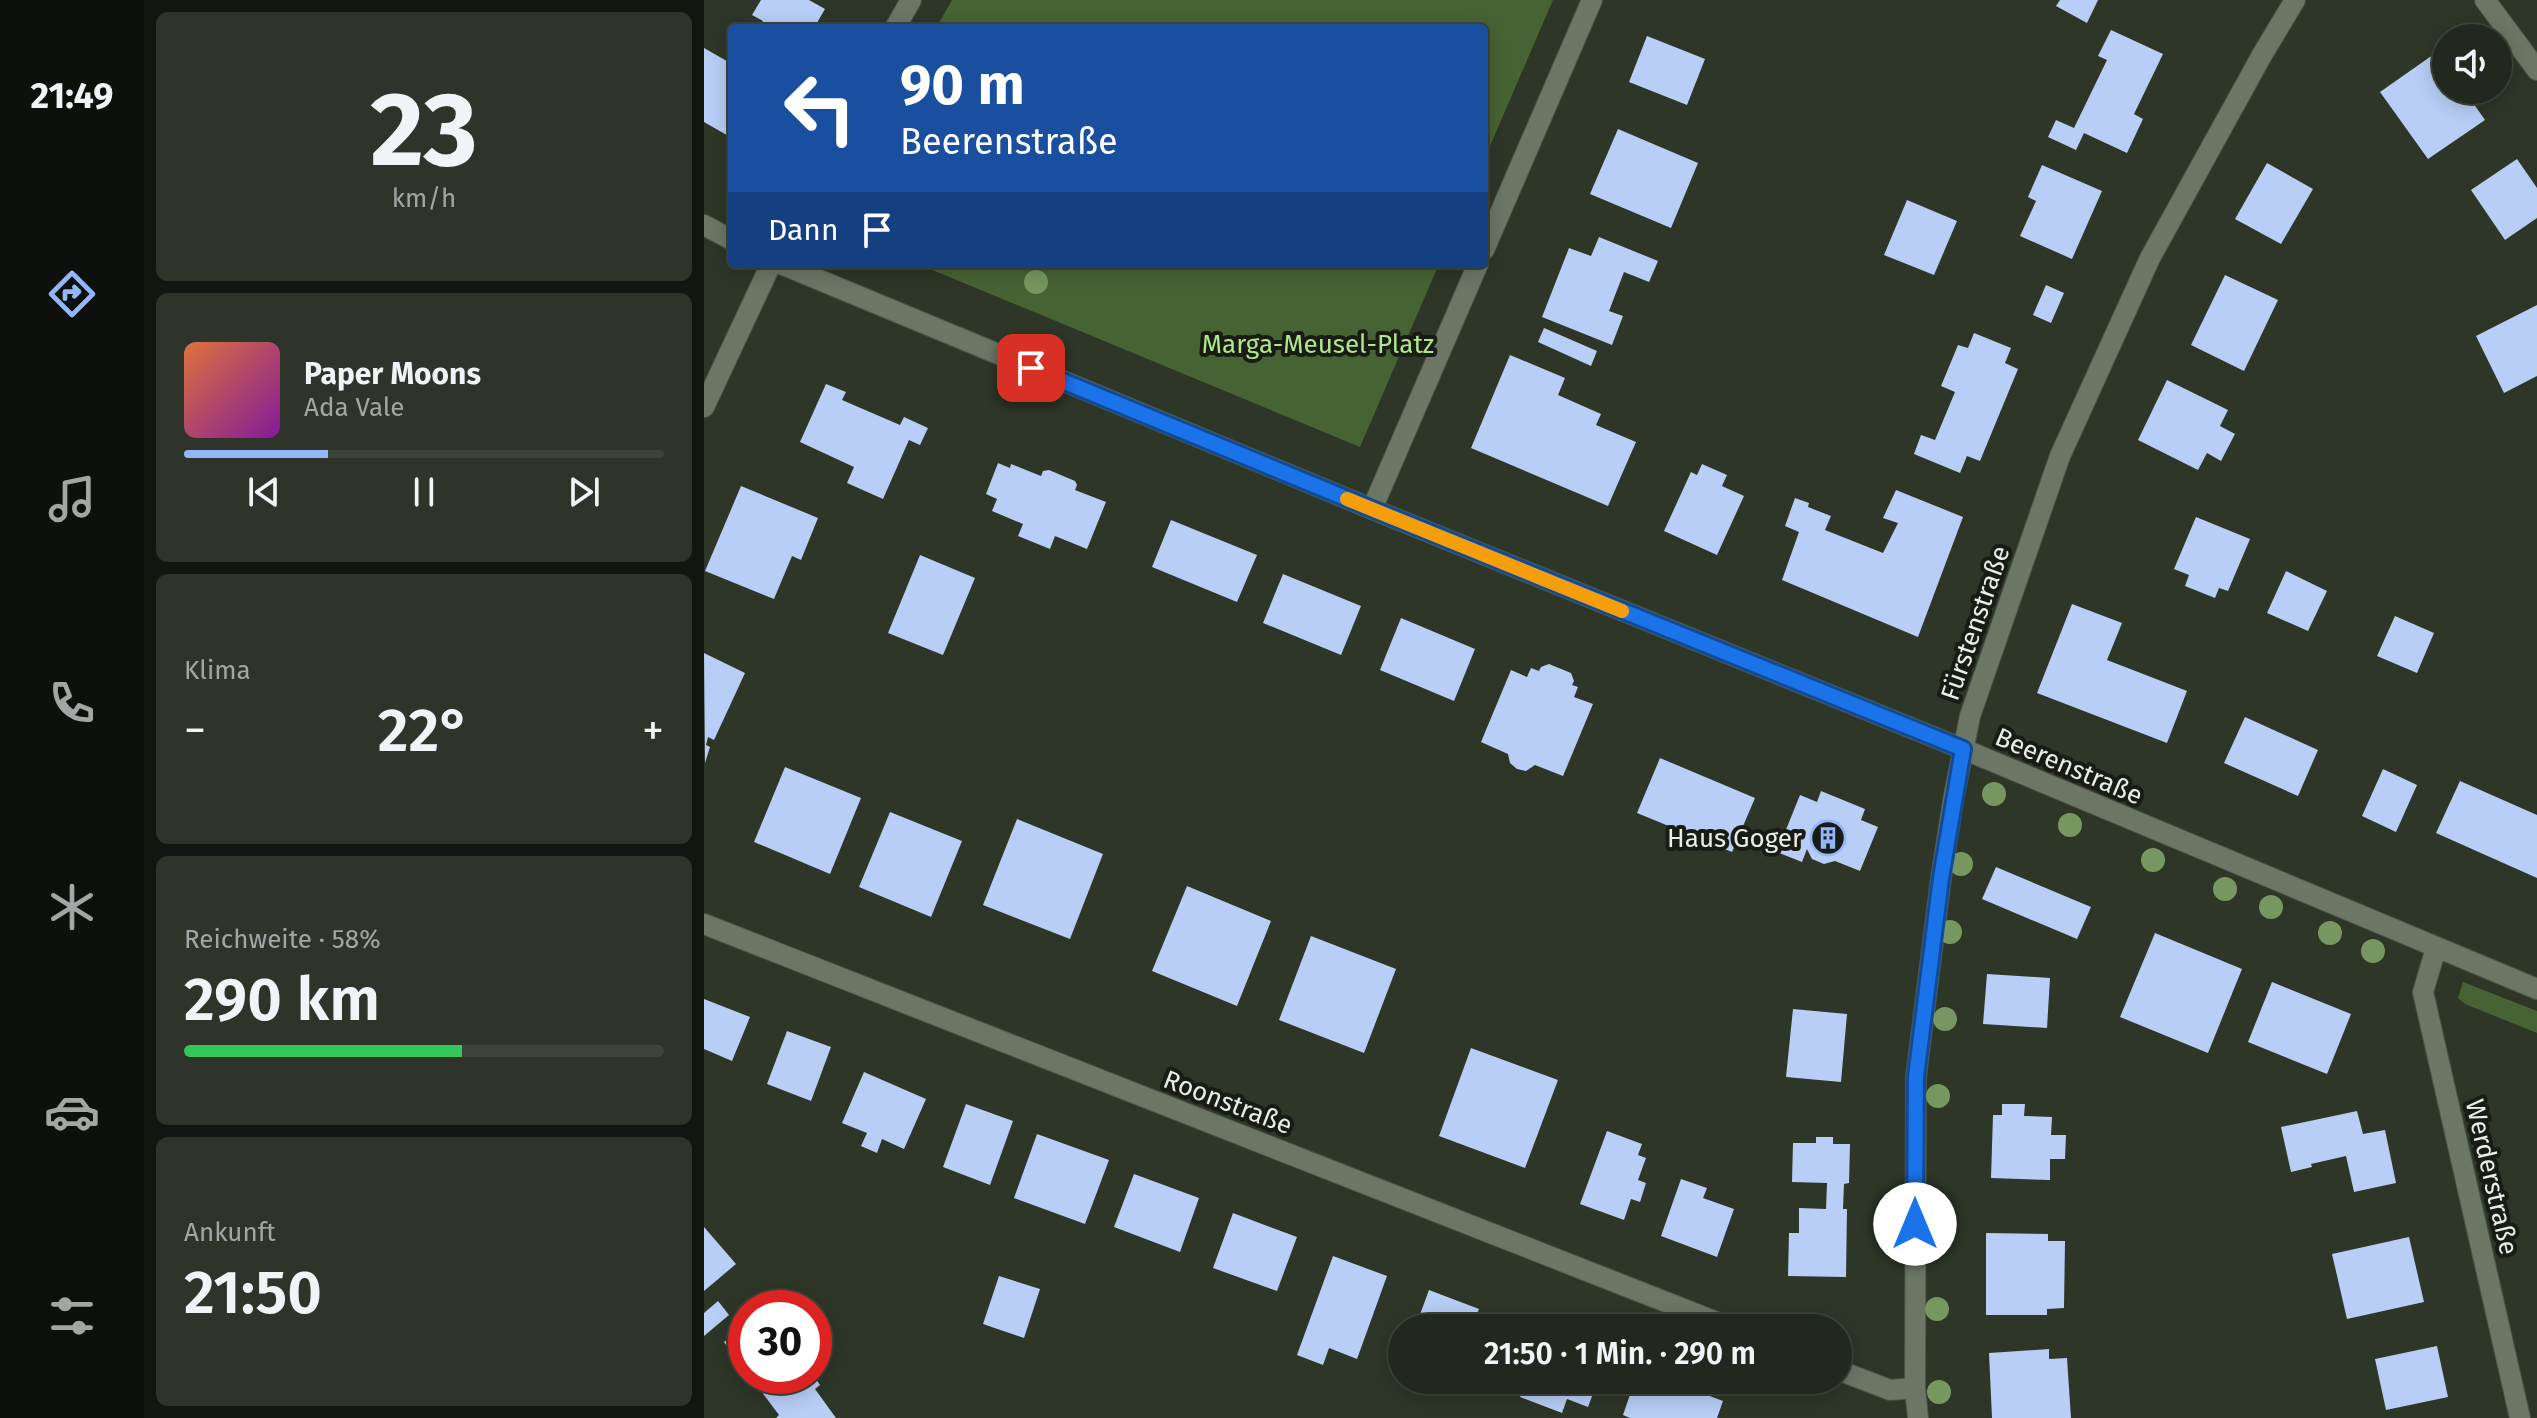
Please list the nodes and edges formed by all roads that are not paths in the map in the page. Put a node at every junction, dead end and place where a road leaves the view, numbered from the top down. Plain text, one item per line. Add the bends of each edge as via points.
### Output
1 (911, 0) edge
2 (1592, 0) edge
3 (2295, 0) edge
4 (2485, 0) edge
5 (897, 24) edge
6 (2537, 70) edge
7 (704, 225) edge
8 (728, 238) edge
9 (1488, 241) edge
10 (769, 268) edge
11 (791, 268) edge
12 (1476, 268) edge
13 (704, 407) edge
14 (1372, 509) junction
15 (1963, 749) junction
16 (704, 924) edge
17 (2436, 948) junction
18 (2537, 989) edge
19 (1696, 1314) edge
20 (1852, 1375) edge
21 (1915, 1388) junction
22 (1918, 1418) edge
23 (2520, 1418) edge

1 - 5 street
2 - 9 street
3 - 15 street, Fürstenstraße via 2150,258 2060,456
4 - 6 street
7 - 8 street
10 - 13 street
11 - 14 street, Beerenstraße
12 - 14 street
14 - 15 street, Beerenstraße
15 - 17 street, Beerenstraße
15 - 21 street, Fürstenstraße via 1916,1077
16 - 19 street, Roonstraße
17 - 18 street, Beerenstraße
17 - 23 street, Werderstraße via 2423,992
20 - 21 street via 1890,1390
21 - 22 street, Fürstenstraße

